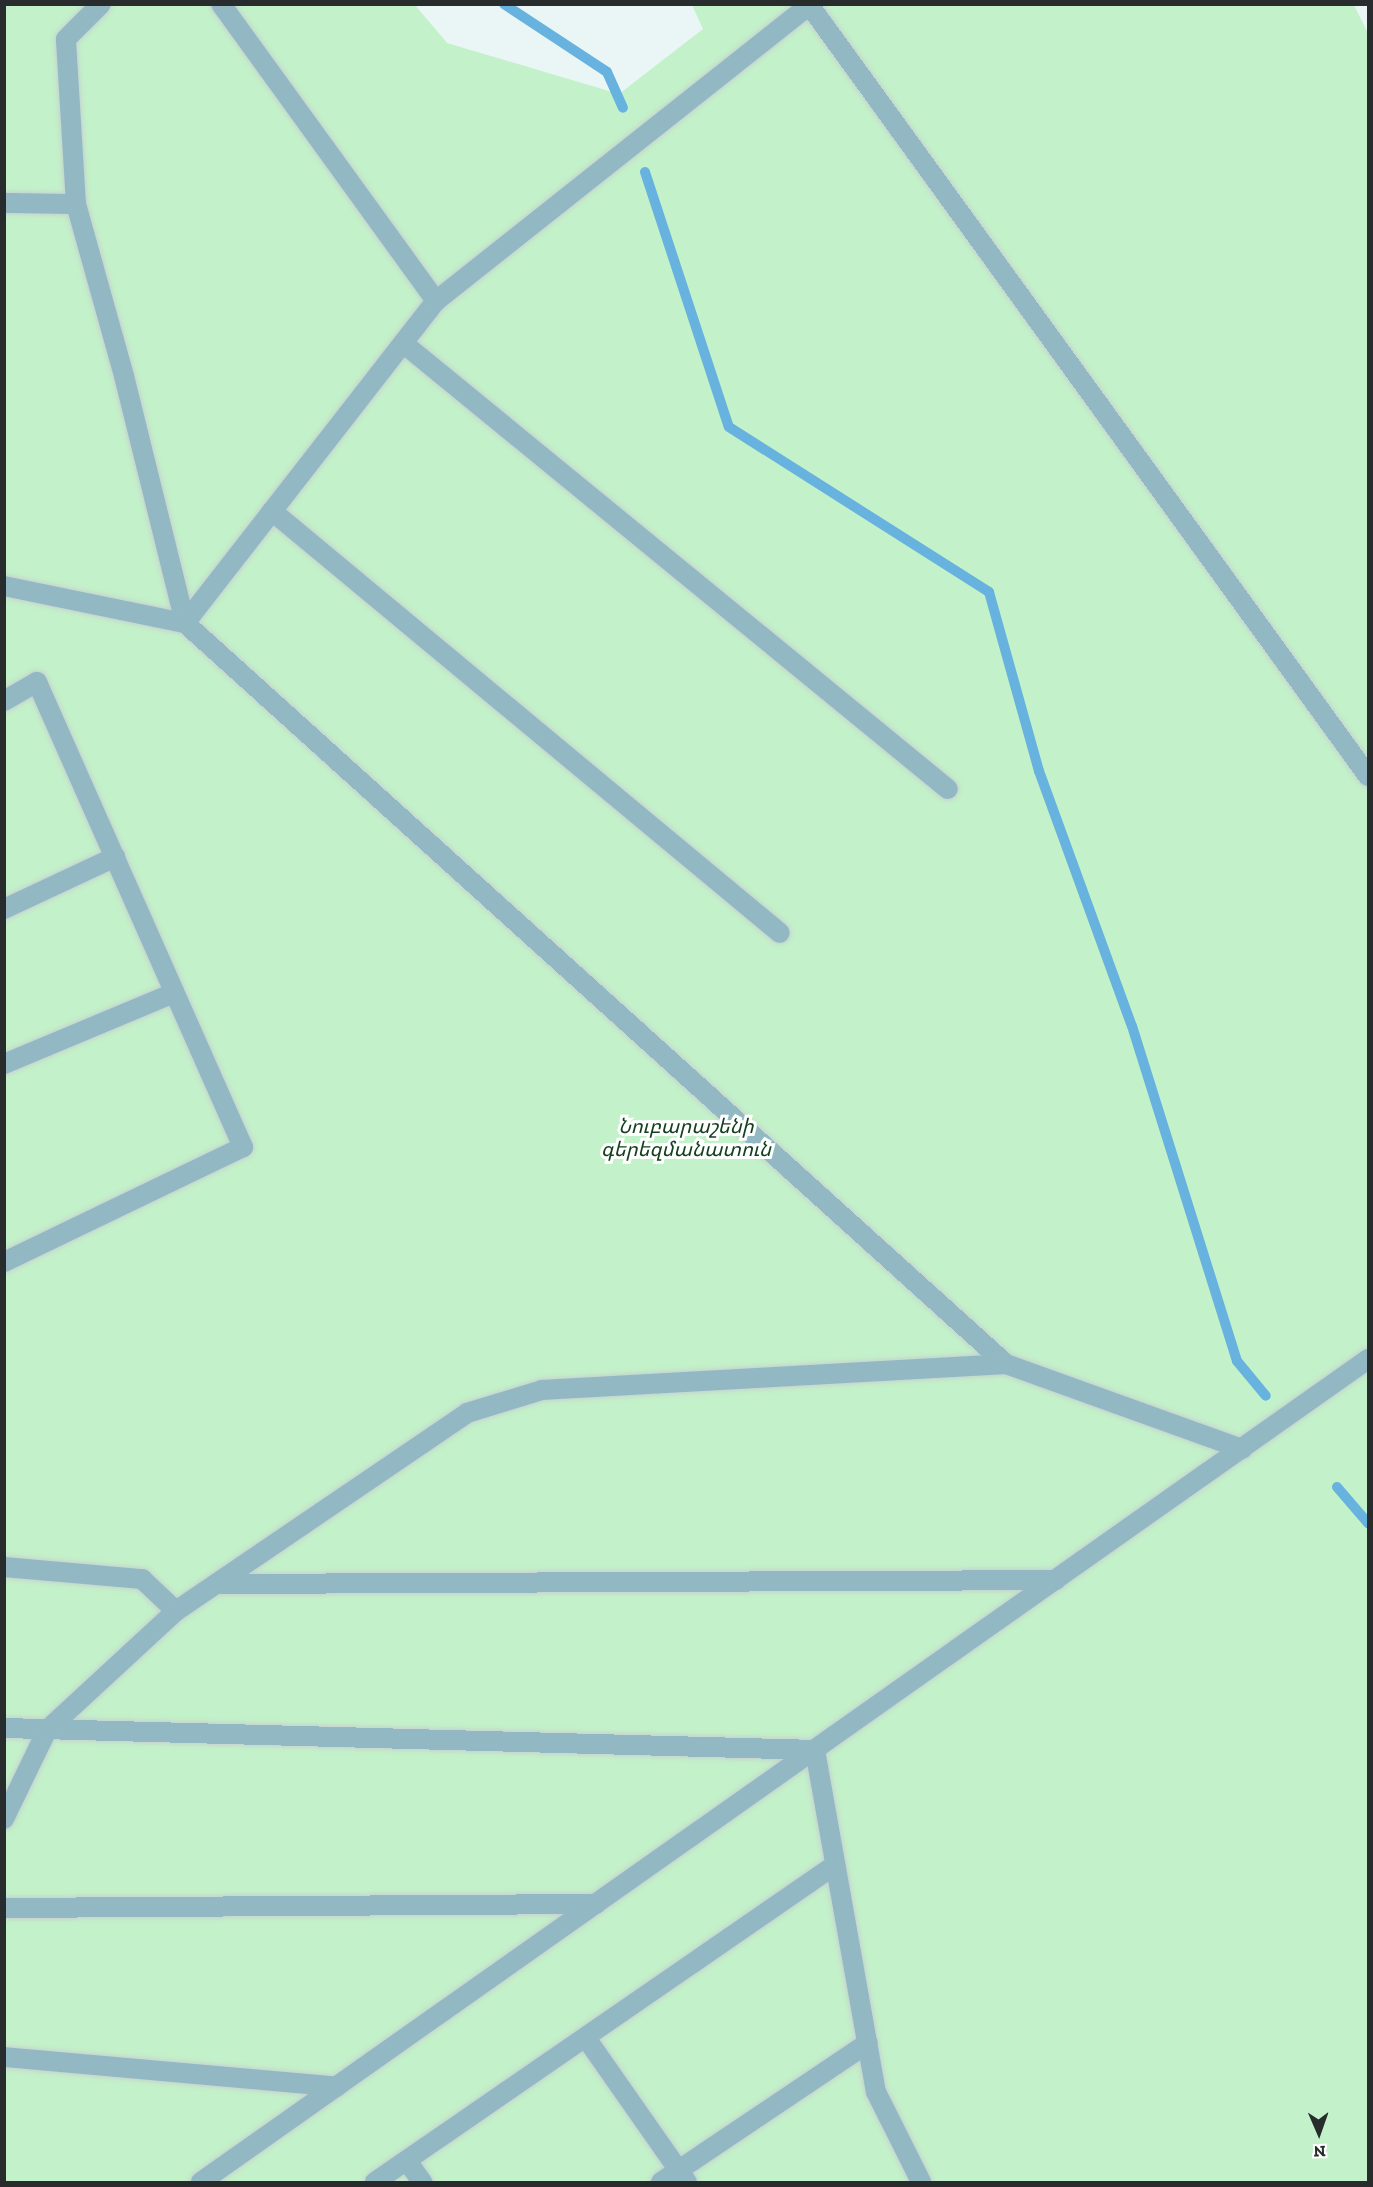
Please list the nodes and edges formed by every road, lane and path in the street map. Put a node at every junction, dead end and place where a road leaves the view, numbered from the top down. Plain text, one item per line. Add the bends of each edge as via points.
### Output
1 (101, 4) edge
2 (221, 4) edge
3 (810, 5) edge
4 (4, 203) edge
5 (76, 204) junction
6 (436, 301) junction
7 (403, 343) junction
8 (272, 511) junction
9 (4, 586) edge
10 (185, 623) junction
11 (4, 701) edge
12 (1368, 776) edge
13 (948, 789) dead end
14 (115, 857) junction
15 (4, 909) edge
16 (780, 933) dead end
17 (174, 993) junction
18 (4, 1064) edge
19 (4, 1262) edge
20 (1368, 1359) edge
21 (1006, 1364) junction
22 (1242, 1449) junction
23 (4, 1567) edge
24 (1056, 1580) junction
25 (221, 1584) junction
26 (177, 1611) junction
27 (4, 1728) edge
28 (47, 1730) junction
29 (815, 1750) junction
30 (4, 1819) edge
31 (835, 1865) junction
32 (596, 1904) junction
33 (4, 1908) edge
34 (586, 2037) junction
35 (868, 2043) junction
36 (4, 2057) edge
37 (337, 2087) junction
38 (406, 2161) junction
39 (682, 2177) edge
40 (201, 2182) edge
41 (375, 2182) edge
42 (422, 2182) edge
43 (661, 2182) edge
44 (921, 2182) edge

1 - 5 lane via 66,39
2 - 6 lane
3 - 6 lane
3 - 12 lane
4 - 5 lane
5 - 10 lane via 124,376
6 - 7 lane
7 - 8 lane
7 - 13 lane
8 - 10 lane
8 - 16 lane
9 - 10 lane
10 - 21 lane
11 - 14 lane via 37,682
14 - 15 lane
14 - 17 lane
17 - 18 lane
17 - 19 lane via 243,1147
20 - 22 lane
21 - 22 lane
21 - 25 lane via 542,1390 467,1413
22 - 24 lane
23 - 26 lane via 142,1579
24 - 25 lane
24 - 29 lane
25 - 26 lane
26 - 28 lane
27 - 28 lane
28 - 29 lane
28 - 30 lane
29 - 31 lane
29 - 32 lane
31 - 34 lane
31 - 35 lane
32 - 33 lane
32 - 37 lane
34 - 38 lane
34 - 39 lane
35 - 39 lane
35 - 44 lane via 876,2092
36 - 37 lane
37 - 40 lane
38 - 41 lane
38 - 42 lane
39 - 43 lane

